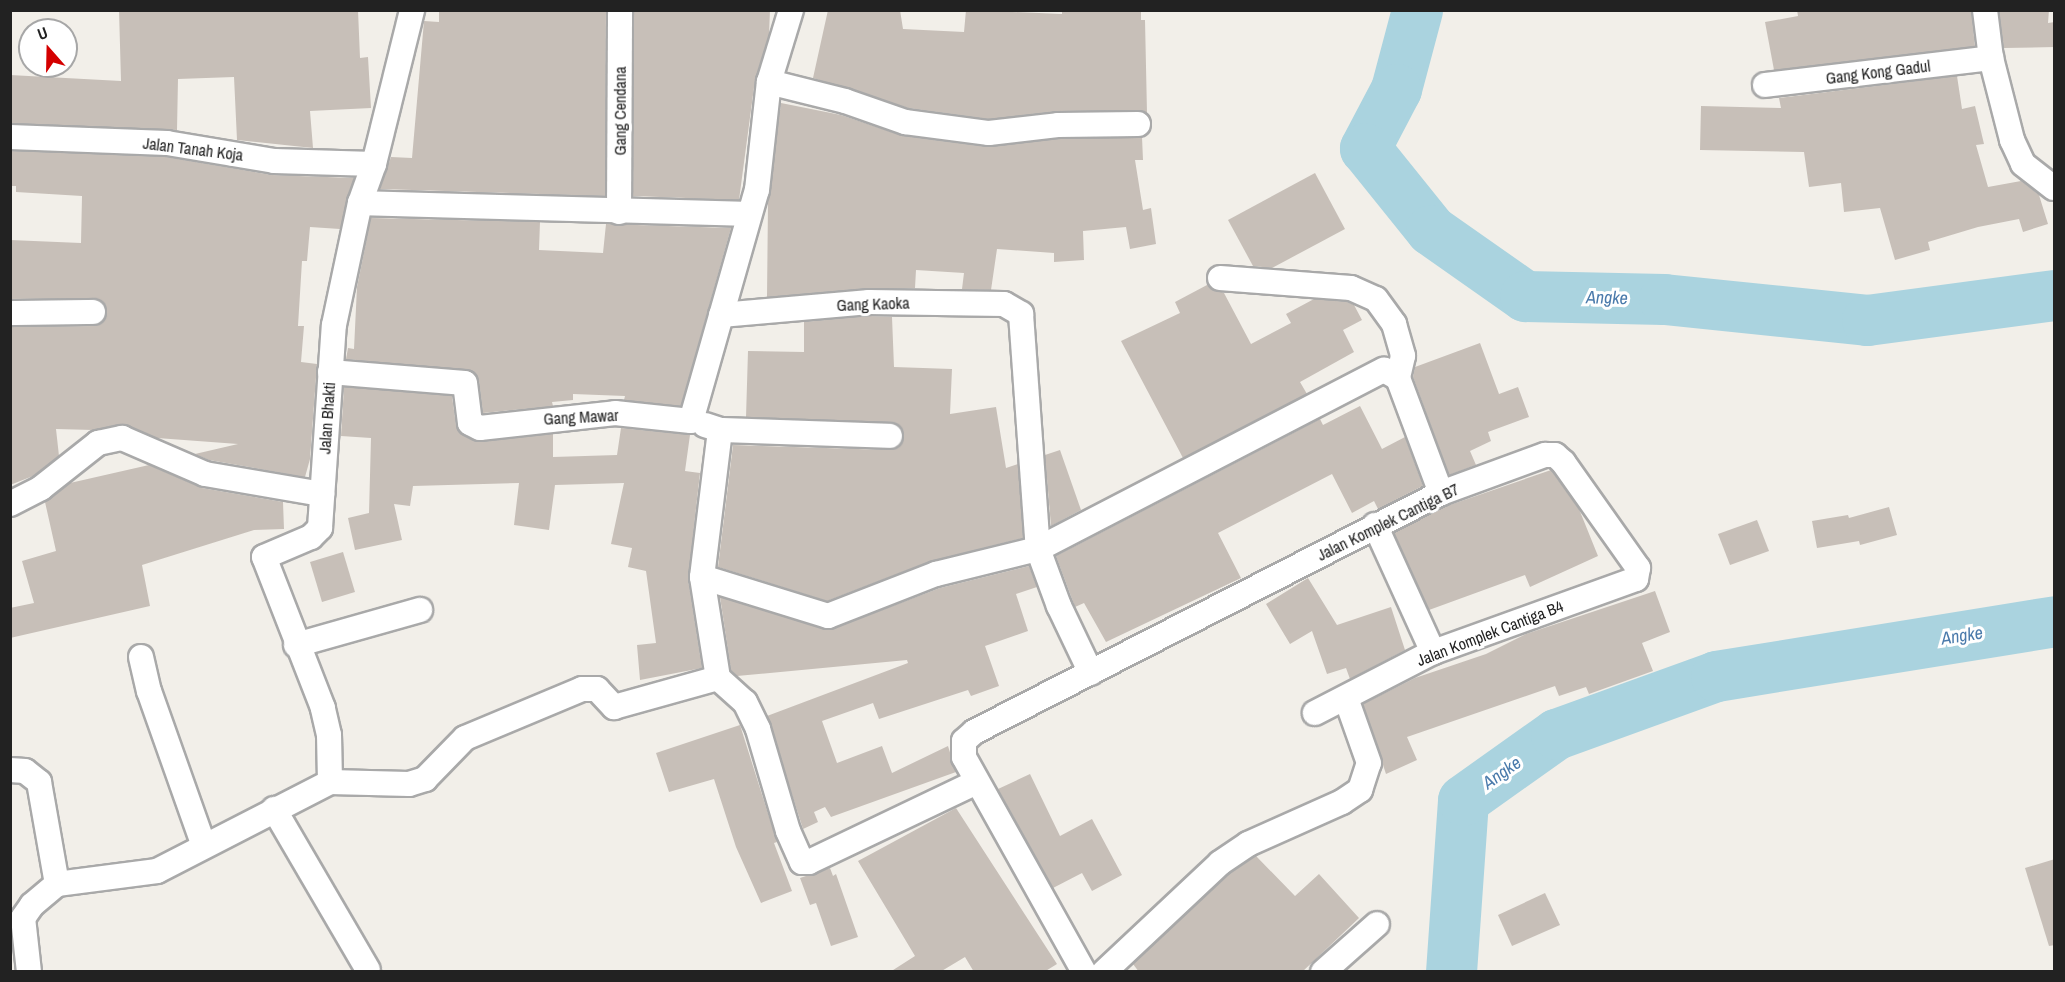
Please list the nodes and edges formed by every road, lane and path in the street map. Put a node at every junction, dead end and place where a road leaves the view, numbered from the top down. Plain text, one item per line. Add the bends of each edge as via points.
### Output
1 (412, 10) edge
2 (620, 10) edge
3 (791, 10) edge
4 (1985, 10) edge
5 (1991, 58) junction
6 (769, 82) junction
7 (1765, 86) dead end
8 (1138, 124) dead end
9 (10, 137) edge
10 (374, 164) junction
11 (2055, 188) edge
12 (360, 203) junction
13 (619, 212) junction
14 (748, 214) junction
15 (1220, 278) dead end
16 (93, 312) dead end
17 (10, 313) edge
18 (721, 315) junction
19 (330, 372) junction
20 (1398, 378) junction
21 (691, 421) junction
22 (720, 430) junction
23 (890, 436) dead end
24 (1441, 493) junction
25 (322, 494) junction
26 (10, 504) edge
27 (1375, 525) junction
28 (1038, 549) junction
29 (702, 577) junction
30 (1636, 579) joint
31 (420, 610) dead end
32 (296, 645) junction
33 (1433, 651) junction
34 (141, 657) dead end
35 (1091, 673) junction
36 (718, 678) junction
37 (1346, 698) junction
38 (1315, 713) dead end
39 (10, 770) edge
40 (330, 782) junction
41 (977, 782) junction
42 (274, 809) junction
43 (204, 846) junction
44 (57, 884) junction
45 (1377, 924) dead end
46 (369, 970) edge
47 (1109, 970) edge
48 (29, 972) edge
49 (1084, 972) edge
50 (1323, 972) edge

1 - 10 street, Jalan Bhakti
2 - 13 street, Gang Cendana
3 - 6 street
4 - 5 street
5 - 7 street, Gang Kong Gadul
5 - 11 street via 2015,148 2023,164
6 - 8 street via 905,122 989,133 1058,125
6 - 14 street via 757,190
9 - 10 street, Jalan Tanah Koja via 167,143 274,161
10 - 12 street, Jalan Bhakti
12 - 13 street
12 - 19 street, Jalan Bhakti via 334,325
13 - 14 street
14 - 18 street
15 - 20 street via 1351,288 1376,299 1397,334 1403,356
16 - 17 street
18 - 21 street
18 - 28 street, Gang Kaoka via 869,302 1005,304 1021,314
19 - 21 street, Gang Mawar via 465,383 470,423 480,428 615,413
19 - 25 street, Jalan Bhakti
20 - 24 street
20 - 28 street via 1384,370 1372,374
21 - 22 street
22 - 23 street
22 - 29 street
24 - 27 street, Jalan Komplek Cantiga B7
24 - 30 street, Jalan Komplek Cantiga B7 via 1555,455 1638,568
25 - 26 street via 205,474 122,438 98,443 77,455 40,488
25 - 32 street, Jalan Bhakti via 320,528 316,533 264,557
27 - 33 street
27 - 35 street, Jalan Komplek Cantiga B7
28 - 29 street via 936,574 828,616
28 - 35 street via 1059,606
29 - 36 street
30 - 33 street, Jalan Komplek Cantiga B4
31 - 32 street
32 - 40 street via 323,708 329,735
33 - 37 street, Jalan Komplek Cantiga B4
34 - 43 street via 149,691
35 - 41 street, Jalan Komplek Cantiga B7 via 974,732 964,741 963,758
36 - 40 street via 614,707 597,689 582,689 465,738 424,779 409,784
36 - 41 street via 745,702 754,720 788,831 802,862
37 - 38 street, Jalan Komplek Cantiga B4
37 - 47 street via 1370,763 1360,790 1248,844 1220,863
39 - 44 street via 25,771 39,782
40 - 42 street
41 - 49 street
42 - 43 street
42 - 46 street
43 - 44 street via 157,871
44 - 48 street via 23,918
45 - 50 street

